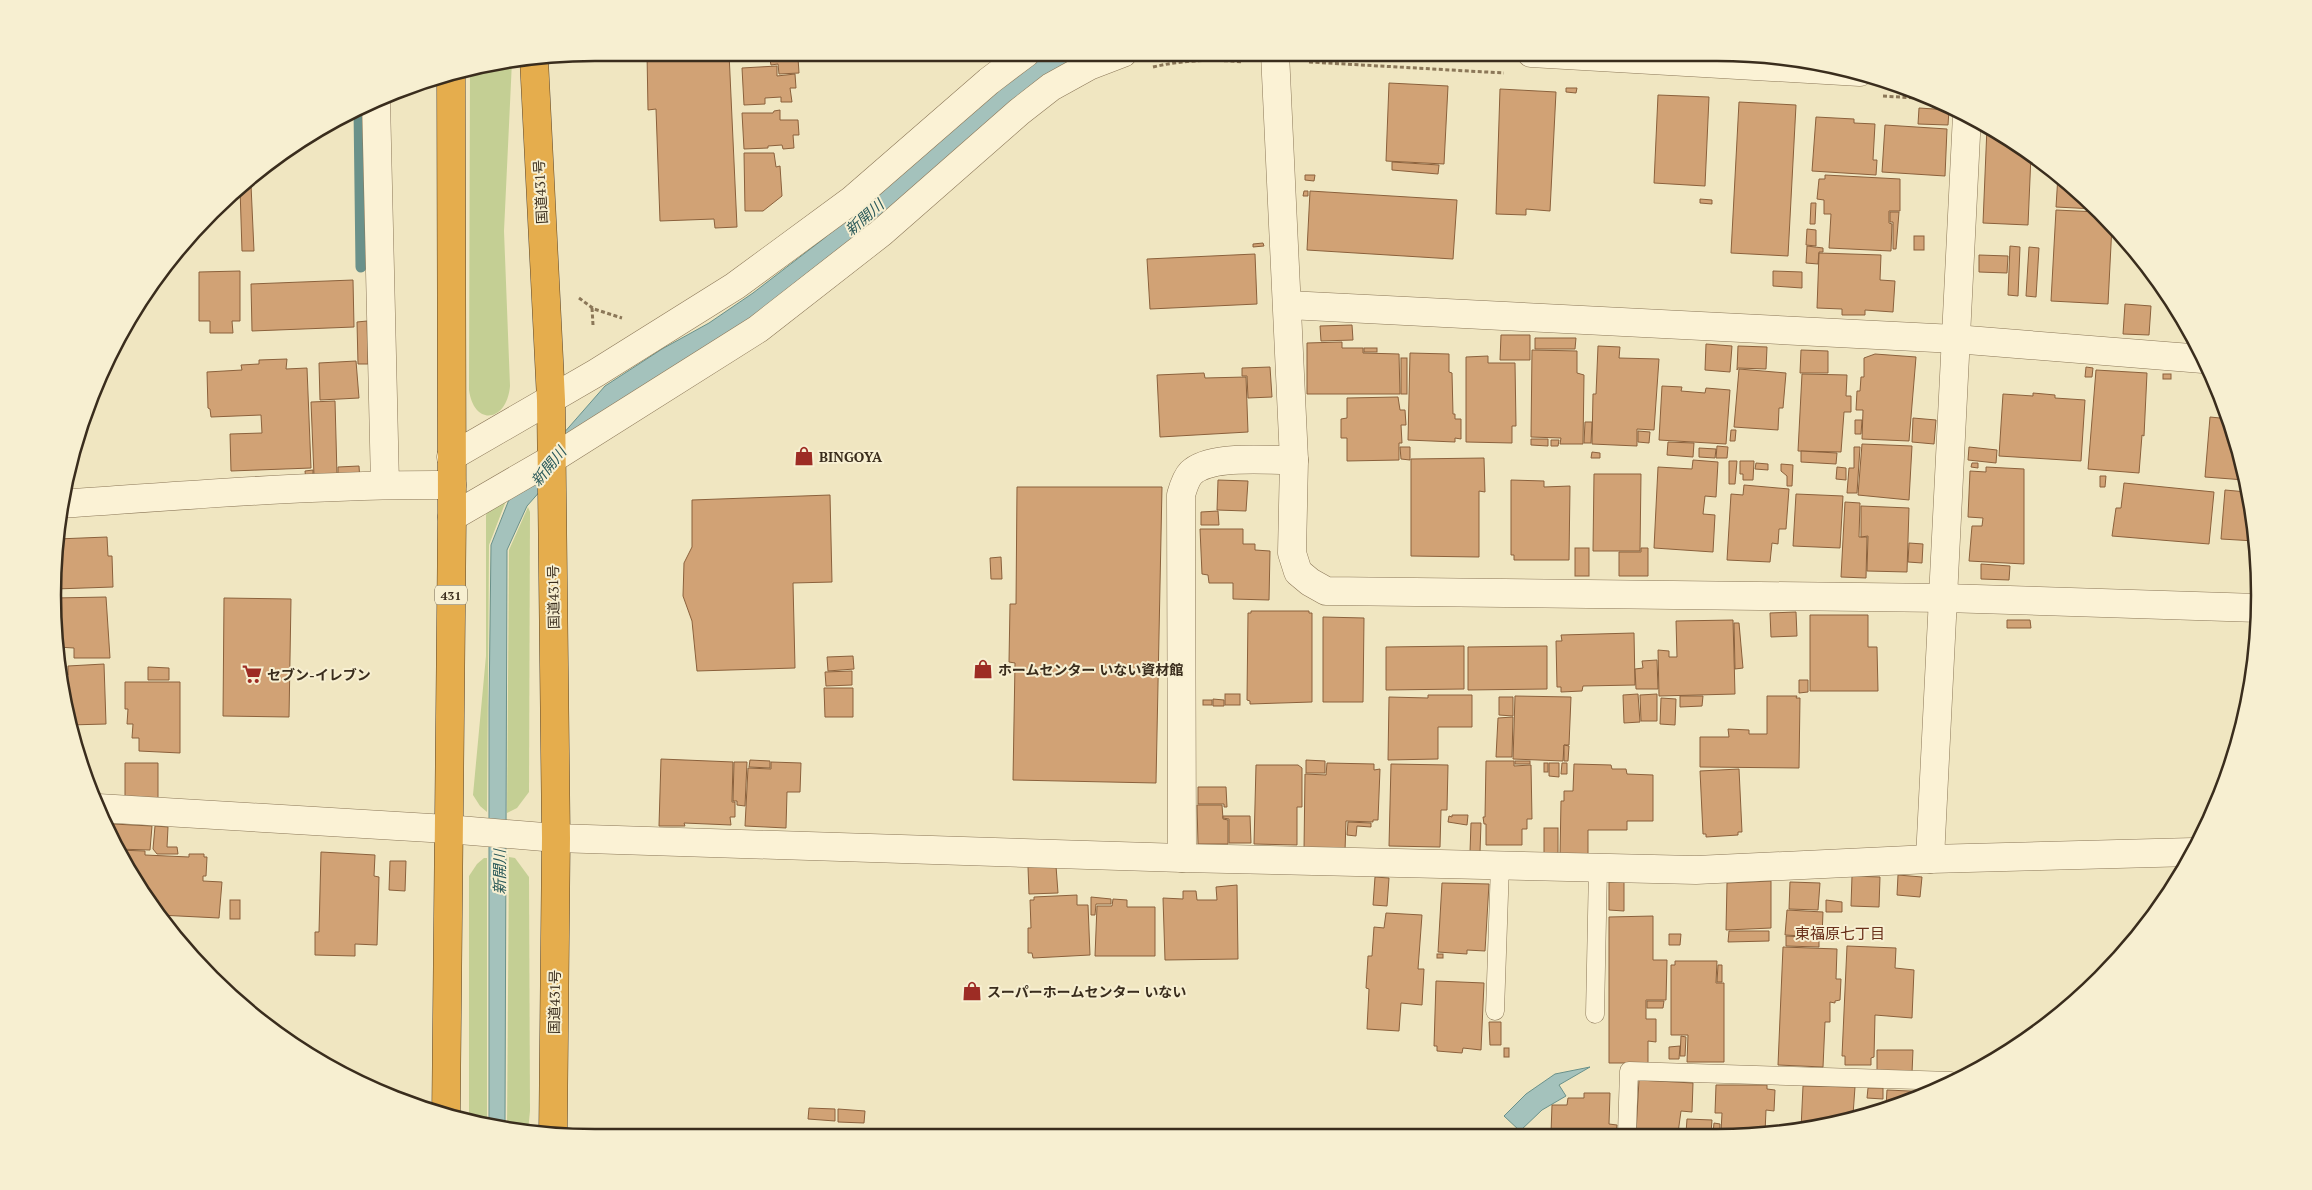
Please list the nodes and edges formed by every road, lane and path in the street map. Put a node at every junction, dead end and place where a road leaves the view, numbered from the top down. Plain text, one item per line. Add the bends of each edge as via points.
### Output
1 (1015, 61) edge
2 (1102, 61) edge
3 (1182, 61) edge
4 (1237, 61) edge
5 (1275, 61) edge
6 (1670, 61) edge
7 (1248, 62) dead end
8 (534, 65) edge
9 (1146, 68) dead end
10 (1802, 69) edge
11 (451, 81) edge
12 (376, 108) edge
13 (1967, 123) edge
14 (855, 202) junction
15 (877, 229) junction
16 (576, 292) dead end
17 (1288, 304) junction
18 (592, 307) junction
19 (628, 319) dead end
20 (593, 325) dead end
21 (1955, 339) junction
22 (2196, 358) edge
23 (551, 400) junction
24 (451, 458) junction
25 (552, 459) junction
26 (1294, 460) junction
27 (385, 484) junction
28 (452, 485) junction
29 (70, 503) edge
30 (452, 517) junction
31 (1944, 598) junction
32 (2251, 608) edge
33 (106, 809) edge
34 (453, 830) junction
35 (551, 838) junction
36 (2184, 852) edge
37 (1182, 858) junction
38 (1930, 859) junction
39 (1500, 865) junction
40 (1598, 868) junction
41 (1495, 1012) dead end
42 (1596, 1014) dead end
43 (1938, 1081) edge
44 (446, 1108) edge
45 (553, 1127) edge
46 (1627, 1129) edge

1 - 14 street
2 - 15 street via 1051,87
3 - 9 path
4 - 7 path
5 - 17 street
6 - 10 street
8 - 23 highway, 国道431号
11 - 24 highway, 431
12 - 27 street
13 - 21 street
14 - 15 street
14 - 23 street via 735,286
15 - 25 street via 758,328
16 - 18 path
17 - 21 street
17 - 26 street
18 - 19 path
18 - 20 path
21 - 22 street
21 - 31 street
23 - 24 street
23 - 25 highway, 国道431号
24 - 28 highway, 431
25 - 30 street
25 - 35 highway, 国道431号
26 - 31 street via 1292,554 1298,572 1326,591
26 - 37 street via 1223,461 1202,465 1189,475 1181,495
27 - 28 street
27 - 29 street
28 - 30 highway, 431
30 - 34 highway, 431
31 - 32 street
31 - 38 street
33 - 34 street
34 - 35 street
34 - 44 highway, 431
35 - 37 street
35 - 45 highway, 国道431号
36 - 38 street
37 - 39 street
38 - 40 street via 1696,870
39 - 40 street
39 - 41 lane
40 - 42 lane
43 - 46 lane via 1629,1070

